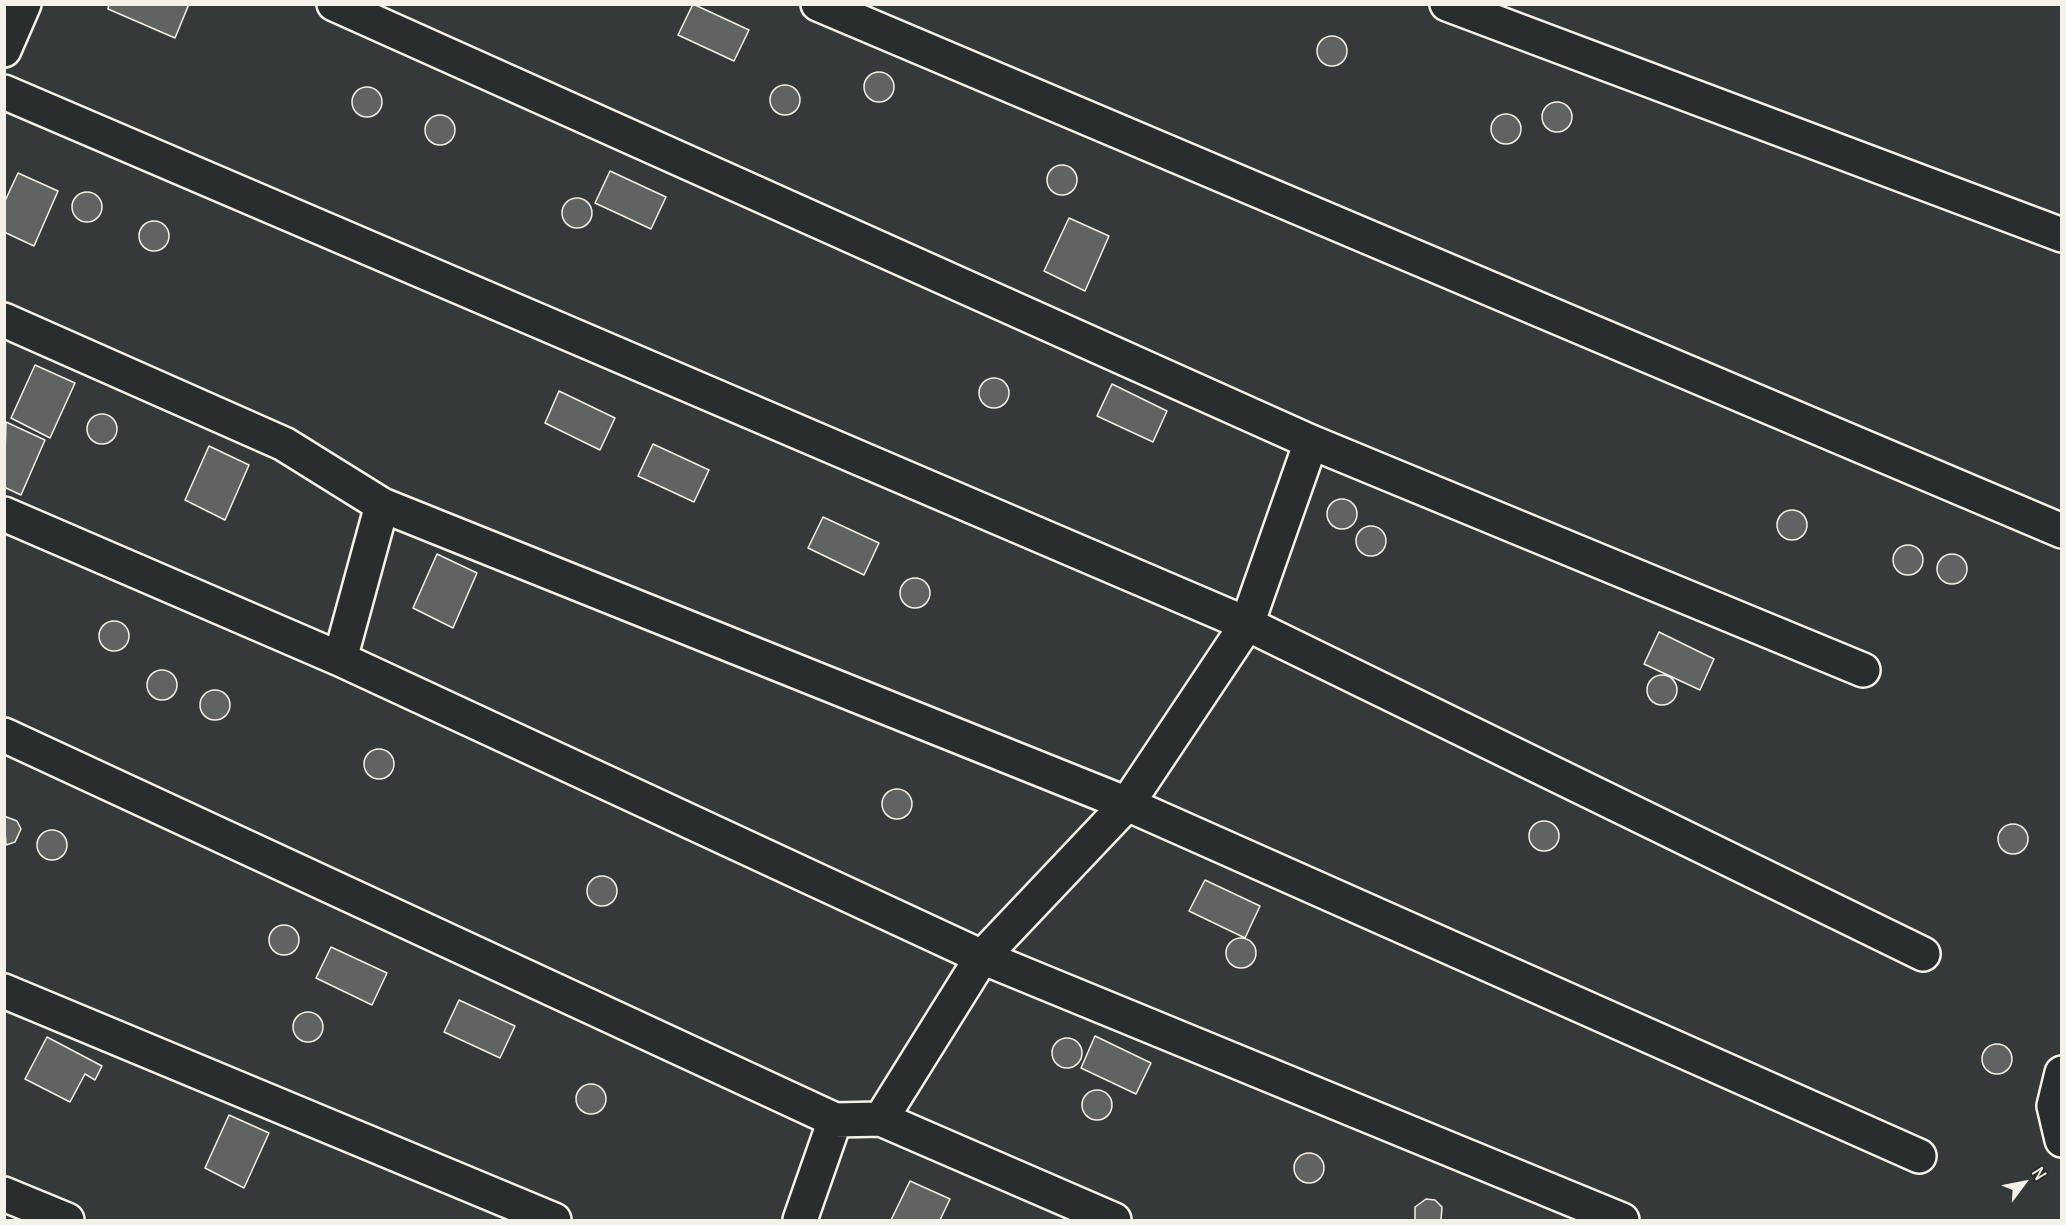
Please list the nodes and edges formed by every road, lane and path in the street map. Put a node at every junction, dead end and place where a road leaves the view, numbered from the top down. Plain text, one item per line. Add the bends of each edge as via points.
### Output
1 (24, 4) edge
2 (334, 4) edge
3 (818, 4) edge
4 (1447, 4) edge
5 (4, 50) edge
6 (4, 92) edge
7 (2061, 234) edge
8 (4, 320) edge
9 (1311, 442) junction
10 (382, 505) junction
11 (4, 514) edge
12 (2061, 531) edge
13 (1247, 624) junction
14 (340, 659) junction
15 (1863, 670) dead end
16 (4, 735) edge
17 (1127, 804) junction
18 (1923, 954) dead end
19 (982, 957) junction
20 (4, 991) edge
21 (2061, 1074) edge
22 (881, 1119) junction
23 (836, 1120) junction
24 (2061, 1140) edge
25 (1919, 1156) dead end
26 (4, 1194) edge
27 (67, 1221) edge
28 (554, 1221) edge
29 (800, 1221) edge
30 (1114, 1221) edge
31 (1622, 1221) edge

1 - 5 street
2 - 9 street
3 - 12 street
4 - 7 street
6 - 13 street
8 - 10 street via 284,444
9 - 13 street
9 - 15 street
10 - 14 street
10 - 17 street
11 - 14 street
13 - 17 street
13 - 18 street
14 - 19 street
16 - 23 street
17 - 19 street
17 - 25 street
19 - 22 street
19 - 31 street
20 - 28 street
21 - 24 street via 2054,1106
22 - 23 street
22 - 30 street
23 - 29 street
26 - 27 street

